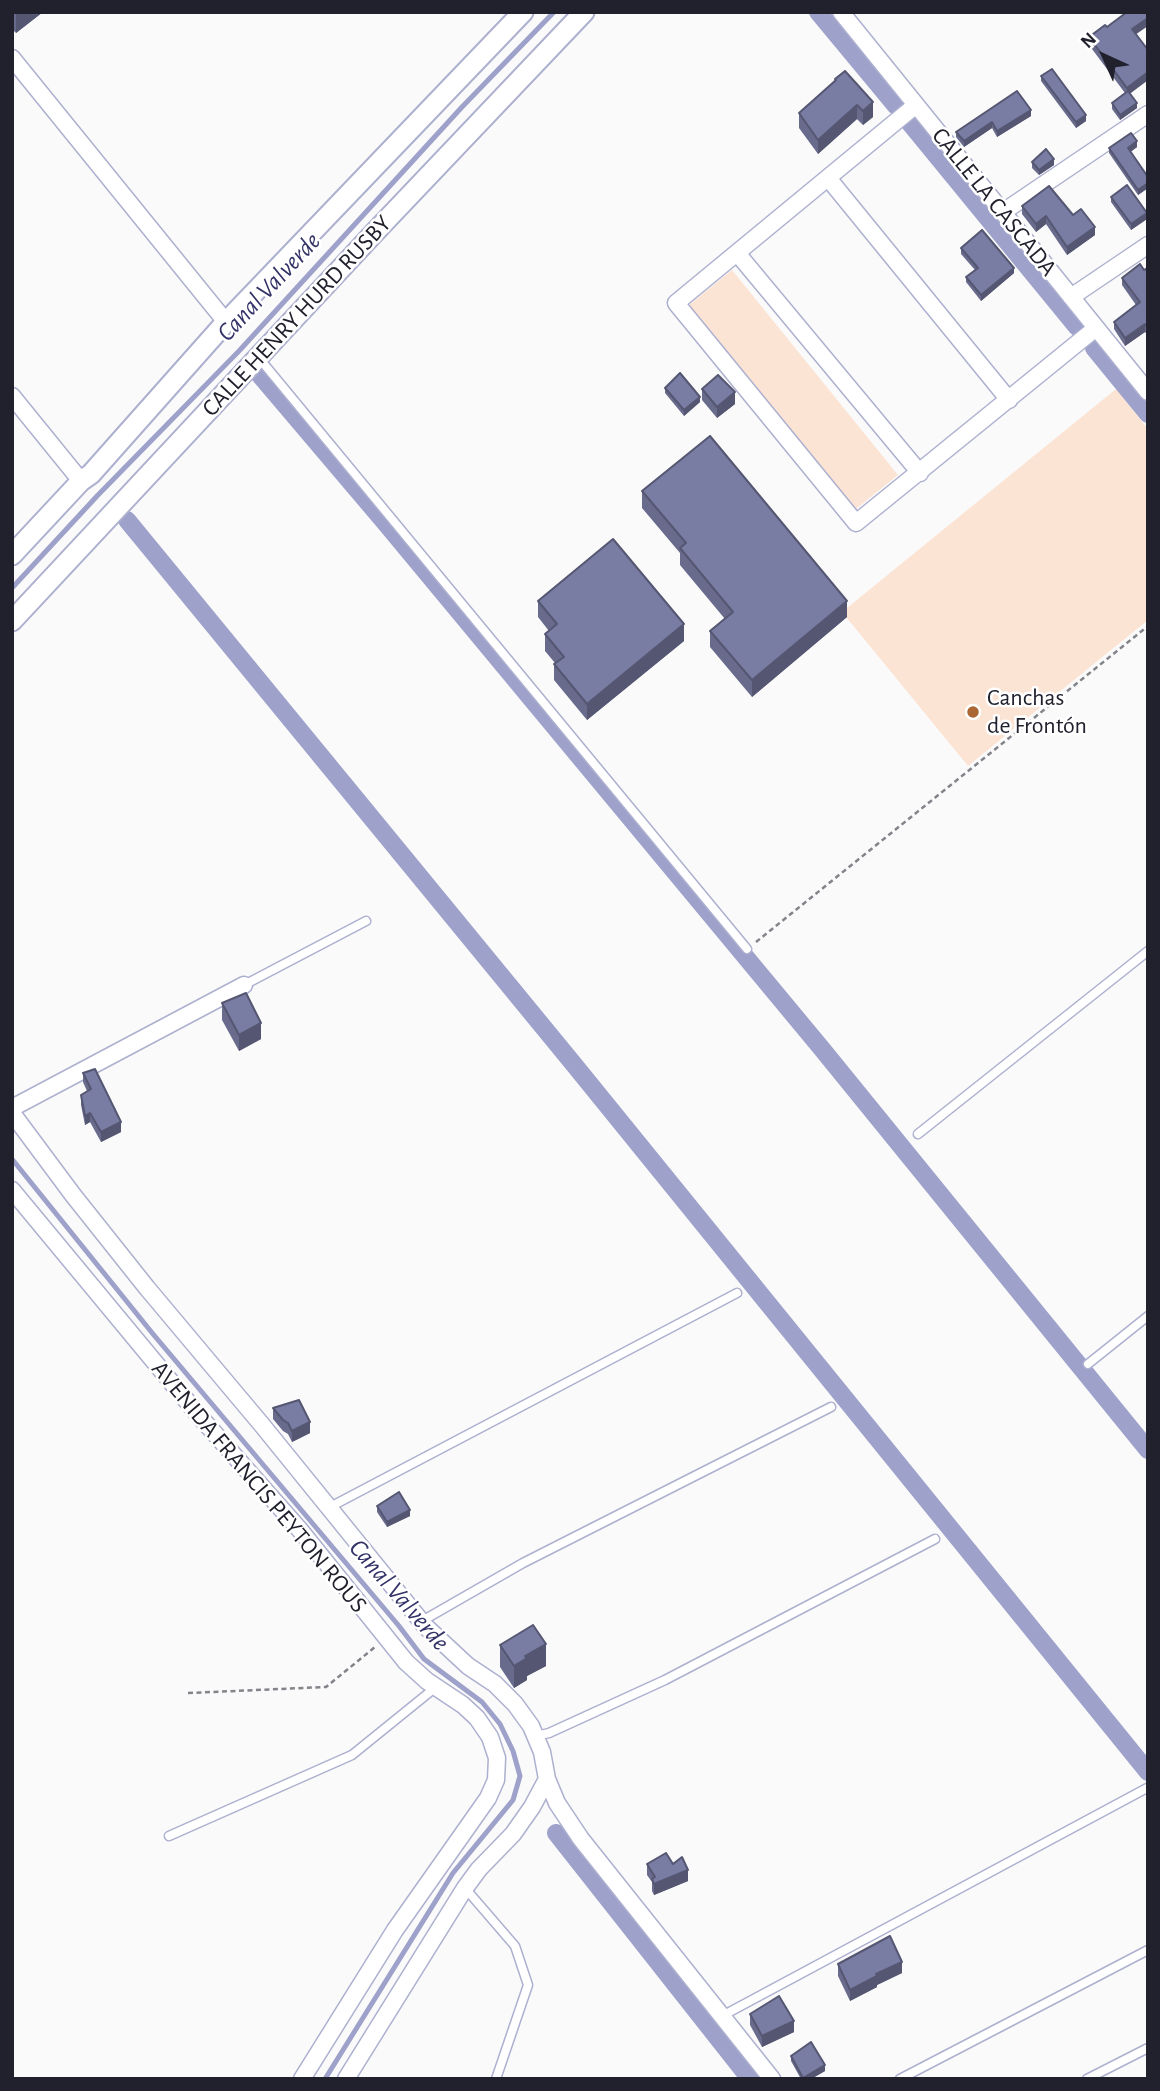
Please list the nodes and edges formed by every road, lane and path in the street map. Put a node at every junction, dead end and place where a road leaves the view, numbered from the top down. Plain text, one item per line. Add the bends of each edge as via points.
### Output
1 (523, 12) edge
2 (584, 12) edge
3 (841, 12) edge
4 (12, 58) edge
5 (916, 105) junction
6 (1148, 114) edge
7 (828, 178) junction
8 (1003, 212) junction
9 (1148, 245) edge
10 (737, 253) junction
11 (1071, 298) junction
12 (226, 322) junction
13 (1096, 328) junction
14 (259, 358) junction
15 (1148, 392) edge
16 (12, 396) edge
17 (1009, 400) junction
18 (920, 473) junction
19 (81, 481) junction
20 (12, 555) edge
21 (12, 621) edge
22 (1148, 626) edge
23 (366, 921) dead end
24 (747, 949) joint
25 (1148, 951) edge
26 (244, 985) joint
27 (12, 1110) edge
28 (918, 1134) dead end
29 (12, 1190) edge
30 (737, 1293) dead end
31 (1148, 1316) edge
32 (1088, 1364) dead end
33 (831, 1407) dead end
34 (330, 1507) junction
35 (935, 1539) dead end
36 (422, 1621) junction
37 (386, 1639) junction
38 (436, 1687) junction
39 (188, 1693) dead end
40 (536, 1736) junction
41 (547, 1779) junction
42 (1147, 1788) edge
43 (169, 1836) dead end
44 (465, 1888) junction
45 (1148, 1950) edge
46 (722, 2016) junction
47 (1148, 2048) edge
48 (302, 2079) edge
49 (346, 2079) edge
50 (496, 2079) edge
51 (772, 2079) edge
52 (900, 2079) edge
53 (1087, 2079) edge

1 - 12 street, CALLE HENRY HURD RUSBY
2 - 14 street, CALLE HENRY HURD RUSBY
3 - 5 street, CALLE LA CASCADA
4 - 12 street
5 - 7 street
5 - 8 street, CALLE LA CASCADA
6 - 8 street
7 - 10 street
7 - 17 street
8 - 11 street, CALLE LA CASCADA
9 - 11 street
10 - 18 street
10 - 18 street via 676,303 856,523
11 - 13 street, CALLE LA CASCADA
12 - 19 street, CALLE HENRY HURD RUSBY
13 - 15 street, CALLE LA CASCADA
13 - 17 street
14 - 21 street, CALLE HENRY HURD RUSBY
14 - 24 lane
16 - 19 street
17 - 18 street
19 - 20 street, CALLE HENRY HURD RUSBY
22 - 24 path
23 - 26 lane
25 - 28 lane
26 - 27 street
27 - 34 street via 73,1195
29 - 37 street, AVENIDA FRANCIS PEYTON ROUS via 300,1530
30 - 34 lane
31 - 32 lane
33 - 36 lane via 523,1563
34 - 36 street
35 - 40 lane via 665,1680
36 - 40 street via 515,1704
37 - 38 street, AVENIDA FRANCIS PEYTON ROUS
37 - 39 path via 326,1687
38 - 43 lane via 352,1755
38 - 48 street, AVENIDA FRANCIS PEYTON ROUS via 463,1705 490,1737 498,1758 496,1780
40 - 41 street
41 - 44 street via 513,1834
41 - 46 street via 581,1839
42 - 46 lane
44 - 49 street
44 - 50 lane via 515,1946 528,1985
45 - 52 lane
46 - 51 street
47 - 53 lane

